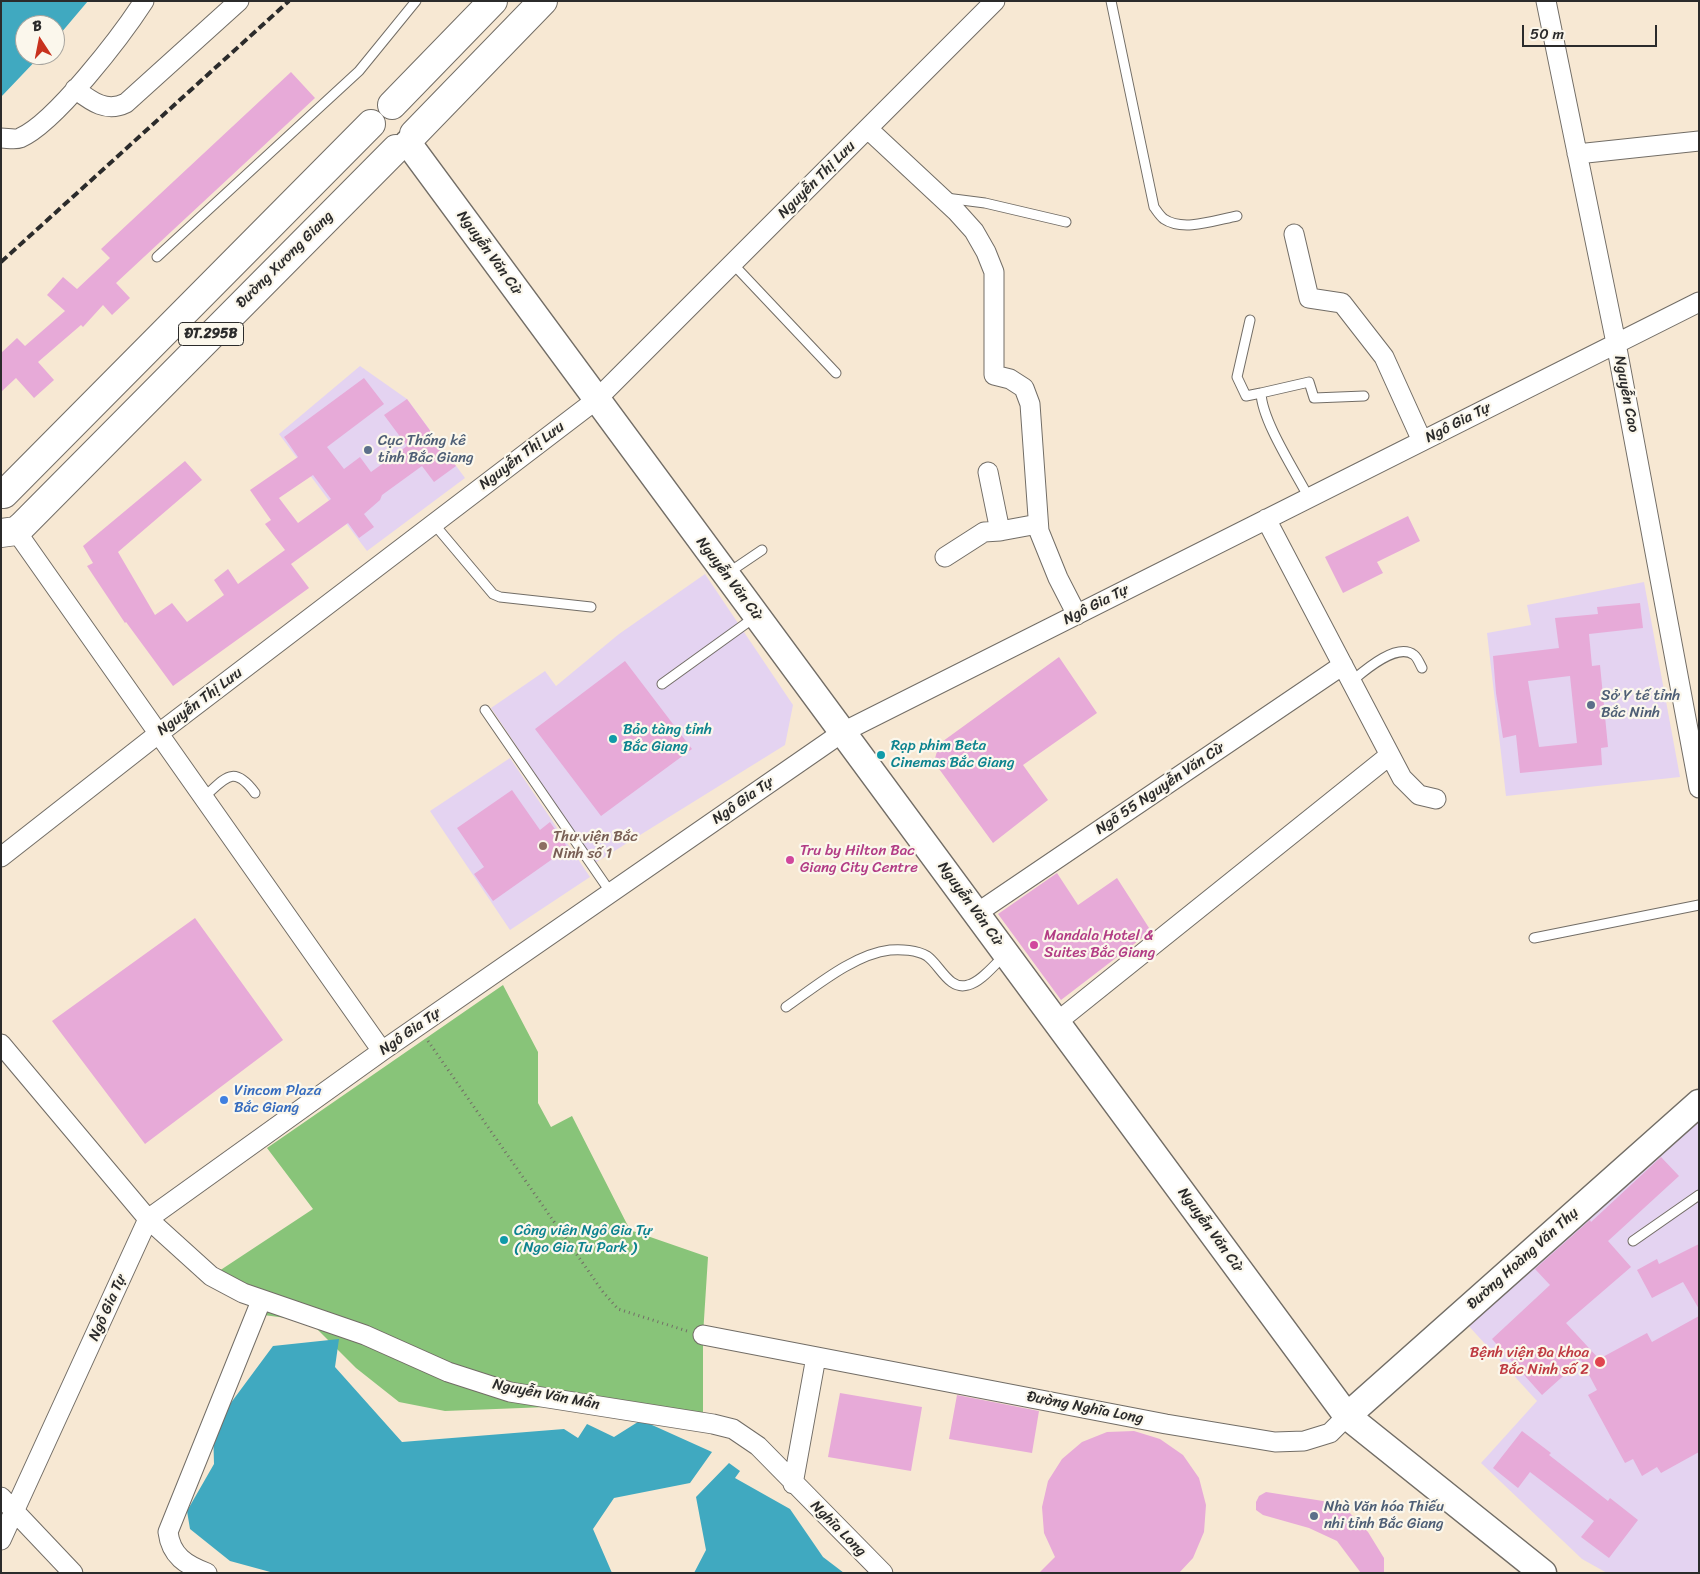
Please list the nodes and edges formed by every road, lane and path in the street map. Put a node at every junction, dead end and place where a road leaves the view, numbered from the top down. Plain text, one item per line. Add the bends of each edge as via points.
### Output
1 (144, 1) edge
2 (239, 1) edge
3 (416, 1) edge
4 (493, 1) edge
5 (543, 1) edge
6 (995, 1) edge
7 (1111, 1) edge
8 (1546, 1) edge
9 (75, 89) junction
10 (392, 105) junction
11 (371, 124) junction
12 (868, 129) junction
13 (1, 138) edge
14 (1699, 141) edge
15 (406, 142) junction
16 (1577, 154) junction
17 (941, 197) junction
18 (1236, 216) dead end
19 (1066, 222) dead end
20 (1294, 234) dead end
21 (157, 257) dead end
22 (733, 264) junction
23 (1699, 302) edge
24 (1250, 320) dead end
25 (1616, 343) junction
26 (836, 373) dead end
27 (1260, 393) junction
28 (1364, 396) dead end
29 (596, 400) junction
30 (1422, 441) junction
31 (988, 472) dead end
32 (3, 494) edge
33 (1309, 498) junction
34 (1266, 519) junction
35 (434, 524) junction
36 (1038, 524) junction
37 (1000, 531) junction
38 (11, 532) edge
39 (762, 550) dead end
40 (945, 557) dead end
41 (726, 575) junction
42 (591, 608) dead end
43 (756, 615) junction
44 (1076, 615) junction
45 (1422, 668) dead end
46 (1348, 673) junction
47 (662, 684) dead end
48 (485, 710) dead end
49 (843, 732) junction
50 (158, 734) junction
51 (1390, 755) junction
52 (1699, 788) edge
53 (255, 793) dead end
54 (203, 798) junction
55 (1436, 798) dead end
56 (1, 857) edge
57 (611, 892) junction
58 (1699, 905) edge
59 (977, 913) junction
60 (1534, 938) dead end
61 (1007, 954) junction
62 (786, 1007) dead end
63 (1057, 1022) junction
64 (418, 1026) junction
65 (1, 1044) edge
66 (382, 1051) junction
67 (1699, 1103) edge
68 (1699, 1195) edge
69 (148, 1219) junction
70 (1633, 1241) dead end
71 (261, 1301) junction
72 (702, 1335) joint
73 (816, 1357) junction
74 (1347, 1416) junction
75 (793, 1484) junction
76 (1, 1497) edge
77 (16, 1512) junction
78 (1, 1540) edge
79 (73, 1573) edge
80 (207, 1573) edge
81 (883, 1573) edge
82 (1543, 1573) edge

1 - 9 street
2 - 9 street via 126,103 118,107 101,107
3 - 21 lane via 359,71
4 - 10 main road, ĐT.295B
5 - 15 main road, Đường Xương Giang / ĐT.295B
6 - 12 street, Nguyễn Thị Lưu
7 - 18 lane via 1154,207 1163,219 1177,224 1197,224
8 - 16 street, Nguyễn Cao
9 - 13 street via 43,123 19,138
10 - 11 main road, ĐT.295B via 378,111
10 - 15 main road via 410,114 415,127
11 - 15 main road via 377,142 383,146
11 - 32 main road, ĐT.295B
12 - 17 street
12 - 22 street, Nguyễn Thị Lưu
14 - 16 street
15 - 29 street, Nguyễn Văn Cừ
15 - 38 main road, Đường Xương Giang / ĐT.295B
16 - 25 street, Nguyễn Cao
17 - 19 lane via 986,203
17 - 36 street via 974,231 994,272 994,374 1024,388 1030,404
20 - 30 street via 1309,298 1342,304 1384,357
22 - 26 lane
22 - 29 street, Nguyễn Thị Lưu
23 - 25 street, Ngô Gia Tự
24 - 27 lane via 1237,377 1246,396
25 - 30 street, Ngô Gia Tự
25 - 52 street, Nguyễn Cao
27 - 28 lane via 1309,382 1314,398
27 - 33 lane via 1275,433
29 - 35 street, Nguyễn Thị Lưu
29 - 41 street, Nguyễn Văn Cừ
30 - 33 street, Ngô Gia Tự
31 - 37 street
32 - 38 main road, ĐT.295B via 22,502
33 - 34 street, Ngô Gia Tự
34 - 44 street, Ngô Gia Tự
34 - 46 street
35 - 42 lane via 493,594
35 - 50 street, Nguyễn Thị Lưu
36 - 37 street
36 - 44 street
37 - 40 street via 984,532
38 - 50 street
39 - 41 lane
41 - 43 street, Nguyễn Văn Cừ
43 - 47 lane
43 - 49 street, Nguyễn Văn Cừ
44 - 49 street, Ngô Gia Tự
45 - 46 lane via 1415,655 1405,651
46 - 51 street
46 - 59 street, Ngõ 55 Nguyễn Văn Cừ
48 - 57 lane
49 - 57 street, Ngô Gia Tự
49 - 59 street, Nguyễn Văn Cừ
50 - 54 street
50 - 56 street, Nguyễn Thị Lưu
51 - 55 street via 1409,786 1419,795
51 - 63 street
53 - 54 lane via 238,775 229,776
54 - 66 street
57 - 64 street, Ngô Gia Tự
58 - 60 lane
59 - 61 street, Nguyễn Văn Cừ
61 - 62 lane via 976,982 959,986 951,982 926,955 907,950 872,954 853,962
61 - 63 street, Nguyễn Văn Cừ
63 - 74 street, Nguyễn Văn Cừ
64 - 66 street, Ngô Gia Tự
64 - 72 path via 613,1304 640,1317
65 - 69 street, Nguyễn Văn Mẫn
66 - 69 street, Ngô Gia Tự
67 - 74 street, Đường Hoàng Văn Thụ
68 - 70 lane
69 - 71 street, Nguyễn Văn Mẫn via 211,1276
69 - 77 street, Ngô Gia Tự
71 - 75 street, Nguyễn Văn Mẫn via 365,1335 448,1372 510,1392 733,1429 758,1446
71 - 80 street via 168,1532 175,1554
72 - 73 street, Đường Nghĩa Long
73 - 74 street, Đường Nghĩa Long via 1275,1442 1304,1441 1330,1433
73 - 75 street
74 - 82 street, Nguyễn Văn Cừ
75 - 81 street, Nghĩa Long
76 - 77 street
77 - 78 street, Ngô Gia Tự
77 - 79 street

